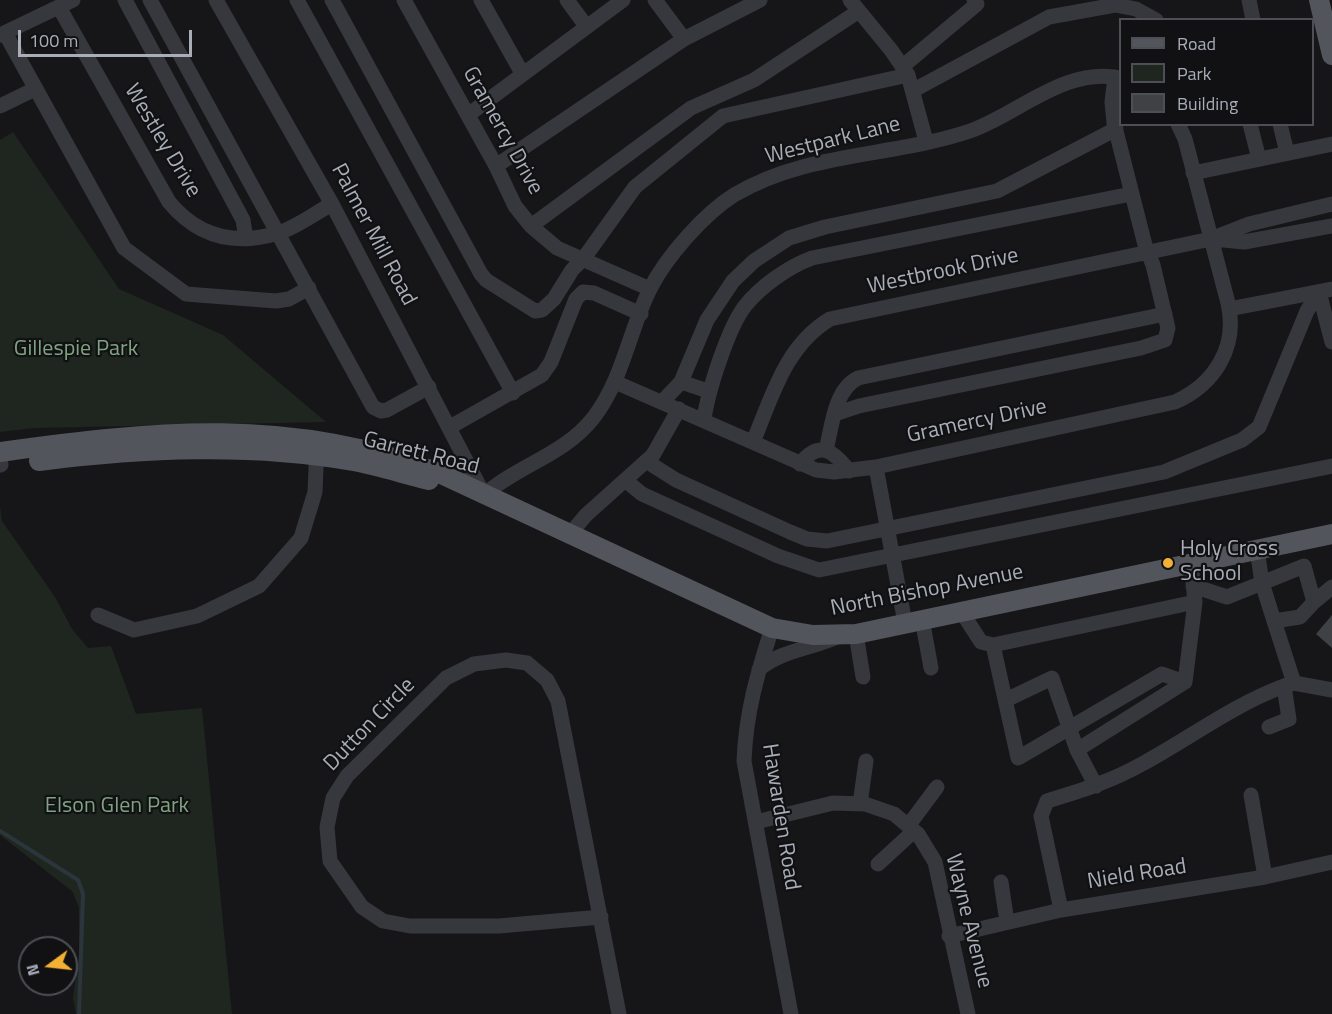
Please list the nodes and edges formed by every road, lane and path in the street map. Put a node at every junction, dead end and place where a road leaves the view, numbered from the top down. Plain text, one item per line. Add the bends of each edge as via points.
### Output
1 (125, 0) edge
2 (150, 0) edge
3 (216, 0) edge
4 (297, 0) edge
5 (332, 0) edge
6 (404, 0) edge
7 (481, 0) edge
8 (567, 0) edge
9 (623, 0) edge
10 (655, 0) edge
11 (760, 0) edge
12 (1249, 0) edge
13 (1319, 0) edge
14 (978, 1) edge
15 (66, 4) edge
16 (854, 6) edge
17 (1152, 18) edge
18 (1254, 18) edge
19 (586, 27) junction
20 (2, 34) edge
21 (684, 39) junction
22 (1332, 53) edge
23 (522, 73) junction
24 (908, 77) junction
25 (1118, 78) edge
26 (35, 89) junction
27 (0, 106) edge
28 (468, 115) junction
29 (1179, 126) edge
30 (1250, 126) edge
31 (1280, 126) edge
32 (1116, 129) junction
33 (926, 141) junction
34 (1332, 144) edge
35 (1287, 153) junction
36 (1258, 159) junction
37 (496, 166) junction
38 (1193, 173) junction
39 (1131, 194) junction
40 (332, 204) junction
41 (1332, 204) edge
42 (531, 226) junction
43 (1332, 226) edge
44 (279, 233) junction
45 (246, 239) junction
46 (1211, 239) junction
47 (1149, 252) junction
48 (582, 260) junction
49 (309, 288) junction
50 (650, 289) junction
51 (1325, 291) edge
52 (1229, 309) junction
53 (641, 314) junction
54 (1165, 314) junction
55 (1332, 342) edge
56 (615, 382) junction
57 (681, 382) junction
58 (429, 387) junction
59 (708, 391) junction
60 (513, 393) junction
61 (662, 402) junction
62 (679, 409) junction
63 (835, 414) junction
64 (704, 419) junction
65 (450, 427) junction
66 (753, 442) junction
67 (317, 447) junction
68 (826, 450) junction
69 (0, 461) edge
70 (646, 461) junction
71 (800, 464) junction
72 (1332, 466) edge
73 (876, 467) junction
74 (849, 471) junction
75 (625, 480) junction
76 (483, 495) junction
77 (887, 528) junction
78 (570, 534) junction
79 (1332, 534) edge
80 (1257, 549) junction
81 (892, 555) junction
82 (1191, 563) junction
83 (1262, 583) junction
84 (1193, 586) junction
85 (1332, 587) edge
86 (1195, 602) junction
87 (1314, 602) junction
88 (961, 611) junction
89 (98, 615) dead end
90 (914, 621) junction
91 (1274, 621) junction
92 (772, 628) junction
93 (850, 634) junction
94 (993, 645) junction
95 (931, 668) dead end
96 (759, 669) junction
97 (863, 677) dead end
98 (1185, 682) junction
99 (1145, 684) junction
100 (1289, 684) junction
101 (1332, 690) edge
102 (1006, 700) junction
103 (1155, 701) junction
104 (1069, 727) junction
105 (1269, 727) dead end
106 (1077, 750) junction
107 (866, 761) dead end
108 (1096, 786) junction
109 (937, 788) dead end
110 (1251, 795) dead end
111 (860, 804) junction
112 (756, 822) junction
113 (911, 828) junction
114 (1332, 862) edge
115 (878, 864) dead end
116 (1265, 876) junction
117 (1001, 882) dead end
118 (1061, 910) junction
119 (601, 917) junction
120 (1007, 922) junction
121 (949, 936) junction
122 (619, 1014) edge
123 (792, 1014) edge
124 (968, 1014) edge

1 - 45 street via 243,220
2 - 44 street
3 - 40 street, Palmer Mill Road
4 - 60 street
5 - 48 street via 486,280 527,308 542,310
6 - 28 street, Gramercy Drive
7 - 23 street
8 - 19 street
9 - 19 street
10 - 21 street
11 - 21 street
12 - 18 street
13 - 22 main road
14 - 24 street
15 - 20 street
15 - 45 street, Westley Drive via 169,202 183,219 199,229
16 - 24 street
16 - 42 street via 775,68 691,108
17 - 24 street via 1136,9 1115,5 1048,17
19 - 23 street
20 - 26 street
21 - 37 street
23 - 28 street
24 - 33 street
24 - 48 street via 723,116 642,180
25 - 32 street via 1112,102
25 - 33 street, Westpark Lane via 1101,76 1071,81 972,130
26 - 27 street
26 - 49 street via 124,248 175,288 199,296 276,301
28 - 37 street, Gramercy Drive
29 - 38 street
30 - 36 street
31 - 35 street
32 - 39 street
32 - 57 street via 997,191 789,238 754,261 733,281 707,320
33 - 50 street, Westpark Lane via 796,169 733,196 690,234
34 - 35 street
35 - 36 street
36 - 38 street
37 - 42 street, Gramercy Drive via 515,206
38 - 46 street
39 - 47 street
39 - 59 street via 805,261 789,269 744,307
40 - 44 street, Westley Drive
40 - 58 street, Palmer Mill Road
41 - 46 street, Westbrook Drive via 1250,224
42 - 48 street, Gramercy Drive via 556,248
43 - 46 street, Westbrook Drive via 1244,242
44 - 45 street, Westley Drive
44 - 49 street
46 - 47 street, Westbrook Drive
46 - 52 street, Gramercy Drive
47 - 54 street
47 - 66 street, Westbrook Drive via 830,319 808,333 787,362
48 - 50 street, Gramercy Drive
49 - 58 street via 376,410 387,410
50 - 53 street, Westpark Lane
51 - 52 street
51 - 55 street
51 - 77 street via 1307,311 1259,427 1242,440 1164,472
52 - 73 street, Gramercy Drive via 1228,342 1221,363 1206,382 1175,402
53 - 56 street, Westpark Lane
53 - 60 street via 583,292 576,299 542,375
54 - 63 street via 858,378 846,387
54 - 63 street via 1168,334 1159,344
56 - 61 street, Gramercy Drive
56 - 76 street, Westpark Lane via 595,416 571,441
57 - 59 street
57 - 61 street
58 - 65 street, Palmer Mill Road
59 - 64 street
60 - 65 street
61 - 62 street, Gramercy Drive
62 - 64 street, Gramercy Drive
62 - 70 street via 663,441
63 - 68 street
64 - 66 street, Gramercy Drive
65 - 76 street, Palmer Mill Road
66 - 71 street, Gramercy Drive
67 - 69 main road, Garrett Road via 242,434 165,433
67 - 76 main road, Garrett Road via 398,458
67 - 89 street via 315,492 301,538 259,586 197,616 134,630
68 - 71 street via 814,451
68 - 74 street
70 - 75 street
70 - 77 street via 676,480 807,538 836,540
71 - 74 street, Gramercy Drive via 816,470
72 - 81 street
73 - 74 street, Gramercy Drive
73 - 77 street
75 - 78 street
75 - 81 street via 642,494 809,568 829,569
76 - 78 main road, North Bishop Avenue
77 - 81 street
78 - 92 main road, North Bishop Avenue
79 - 80 main road, North Bishop Avenue
80 - 82 main road, North Bishop Avenue
80 - 83 street
81 - 90 street
82 - 84 street
82 - 88 main road, North Bishop Avenue
83 - 84 street via 1227,597
83 - 87 street via 1304,566
83 - 91 street
84 - 86 street
85 - 87 street
86 - 94 street
86 - 98 street
87 - 91 street via 1300,617
88 - 90 main road, North Bishop Avenue
88 - 94 street via 981,642
90 - 93 main road, North Bishop Avenue
90 - 95 street
91 - 100 street
92 - 93 main road, North Bishop Avenue via 813,636
92 - 96 street, Hawarden Road
93 - 96 street via 774,657
93 - 97 street
94 - 102 street
96 - 112 street, Hawarden Road via 746,722 744,761
98 - 99 street via 1162,674
98 - 103 street
99 - 103 street
99 - 104 street
100 - 101 street
100 - 105 street via 1289,718
100 - 108 street via 1258,695 1141,765
102 - 104 street via 1052,678
102 - 104 street via 1018,758
103 - 106 street
104 - 106 street
106 - 108 street
107 - 111 street
108 - 118 street via 1047,801 1041,816
109 - 113 street
110 - 116 street
111 - 112 street, Wayne Avenue via 833,803
111 - 113 street, Wayne Avenue via 894,814
112 - 123 street, Hawarden Road
113 - 115 street
113 - 121 street, Wayne Avenue via 935,862
114 - 116 street, Nield Road
116 - 118 street, Nield Road
117 - 120 street
118 - 120 street, Nield Road
119 - 119 street, Dutton Circle via 558,701 546,680 527,663 506,660 474,664 446,678 347,776 333,798 327,826 330,861 362,907 383,921 410,926 499,926
119 - 122 street, Dutton Circle
120 - 121 street, Nield Road
121 - 124 street, Wayne Avenue

